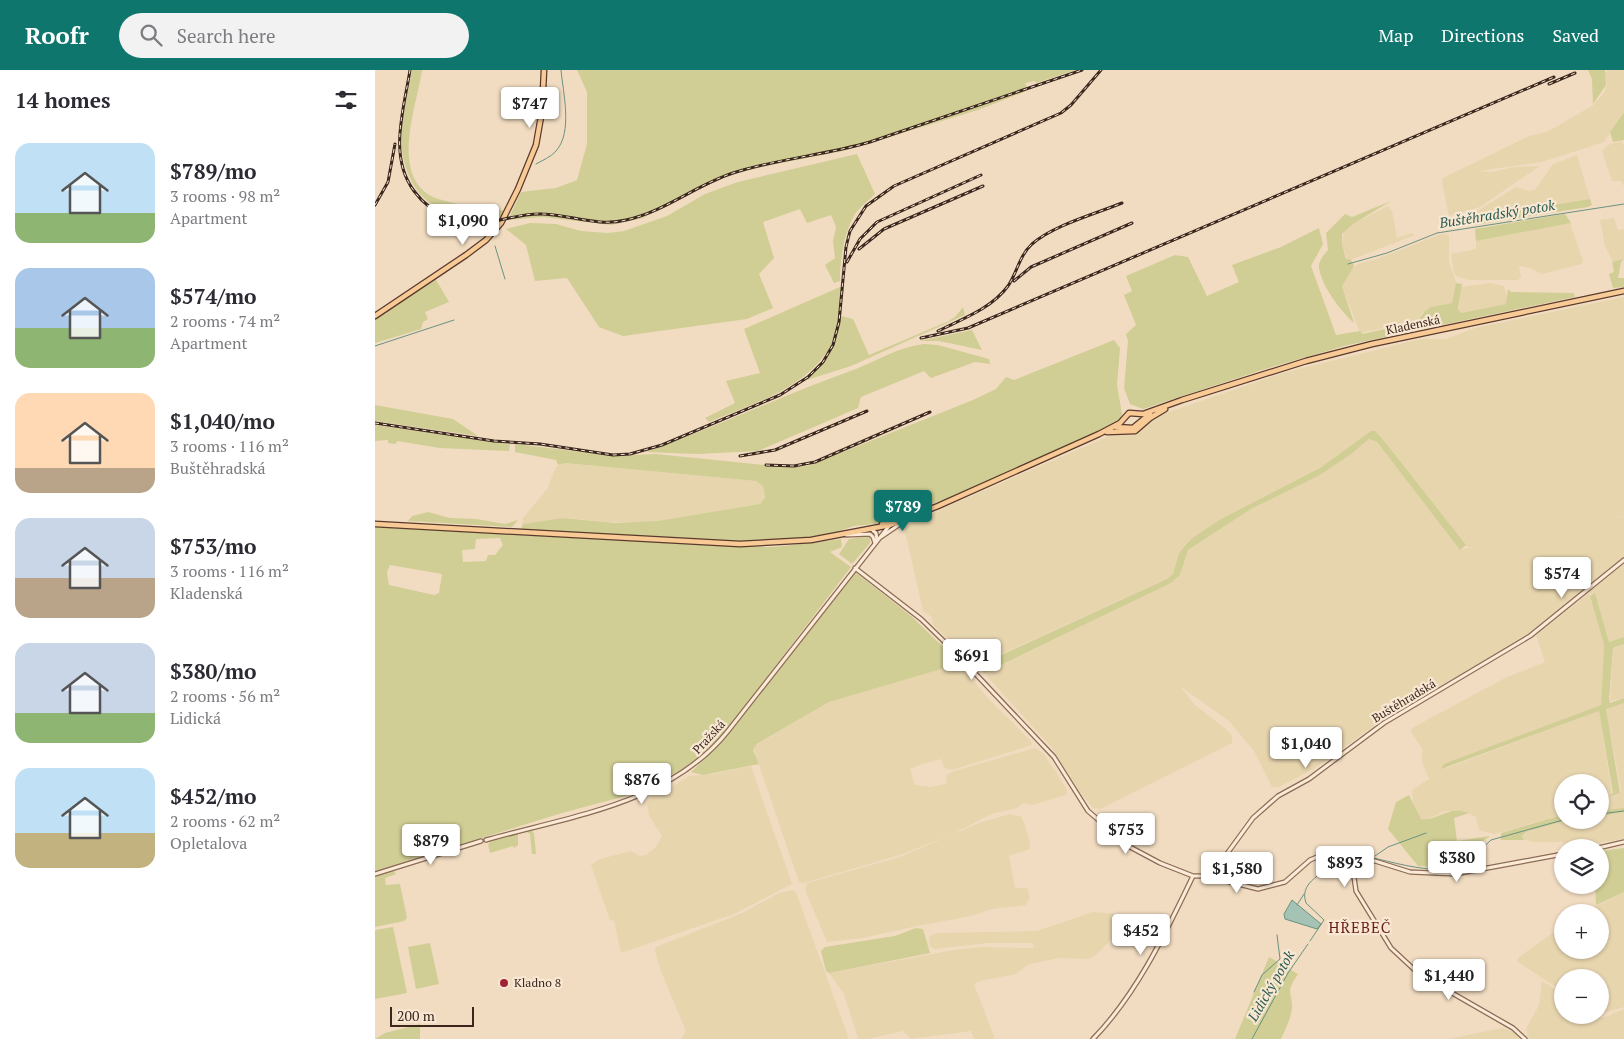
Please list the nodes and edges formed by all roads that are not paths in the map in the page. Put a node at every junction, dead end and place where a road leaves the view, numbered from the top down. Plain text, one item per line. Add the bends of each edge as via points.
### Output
1 (544, 70) edge
2 (1624, 291) edge
3 (375, 316) edge
4 (1210, 391) junction
5 (1165, 409) junction
6 (1135, 414) junction
7 (1124, 420) junction
8 (1138, 422) junction
9 (1127, 426) junction
10 (1099, 434) junction
11 (955, 498) junction
12 (922, 513) junction
13 (906, 515) junction
14 (375, 524) edge
15 (890, 524) junction
16 (867, 528) junction
17 (872, 530) junction
18 (843, 536) junction
19 (830, 537) junction
20 (876, 542) junction
21 (1624, 560) edge
22 (855, 568) junction
23 (1624, 842) edge
24 (1609, 845) edge
25 (1351, 856) junction
26 (1554, 856) edge
27 (375, 874) edge
28 (1193, 876) junction
29 (1206, 876) junction
30 (1093, 1039) edge
31 (1525, 1039) edge

1 - 3 main road via 536,145 519,189 501,223 466,255
2 - 4 main road, Kladenská via 1372,344
4 - 5 main road
4 - 6 main road
5 - 8 main road
5 - 10 main road via 1135,431 1115,430
6 - 7 main road via 1127,414
6 - 8 main road
7 - 9 main road
7 - 10 main road
8 - 9 main road via 1135,427
9 - 10 main road
10 - 11 main road
11 - 12 main road
11 - 13 main road
12 - 15 main road
12 - 20 street via 896,526
13 - 15 street
13 - 16 main road
14 - 19 main road via 740,544 792,543
15 - 17 main road
15 - 20 street, Pražská
16 - 17 street
16 - 19 main road
17 - 18 main road
17 - 20 street
18 - 19 main road
18 - 20 street via 870,534
20 - 22 street, Pražská
21 - 29 street, Buštěhradská via 1537,632 1384,723 1309,779 1278,796 1253,818 1218,866
22 - 27 street, Pražská via 722,738 687,770 639,796
22 - 28 street via 921,619 1008,706 1057,761 1093,816 1130,847
23 - 24 street
25 - 26 street via 1410,872 1455,874
25 - 29 street via 1340,850 1331,850 1310,860 1285,882 1258,889
25 - 31 street via 1354,887 1391,948 1419,974 1519,1032
28 - 29 street
28 - 30 street via 1141,976 1107,1025

